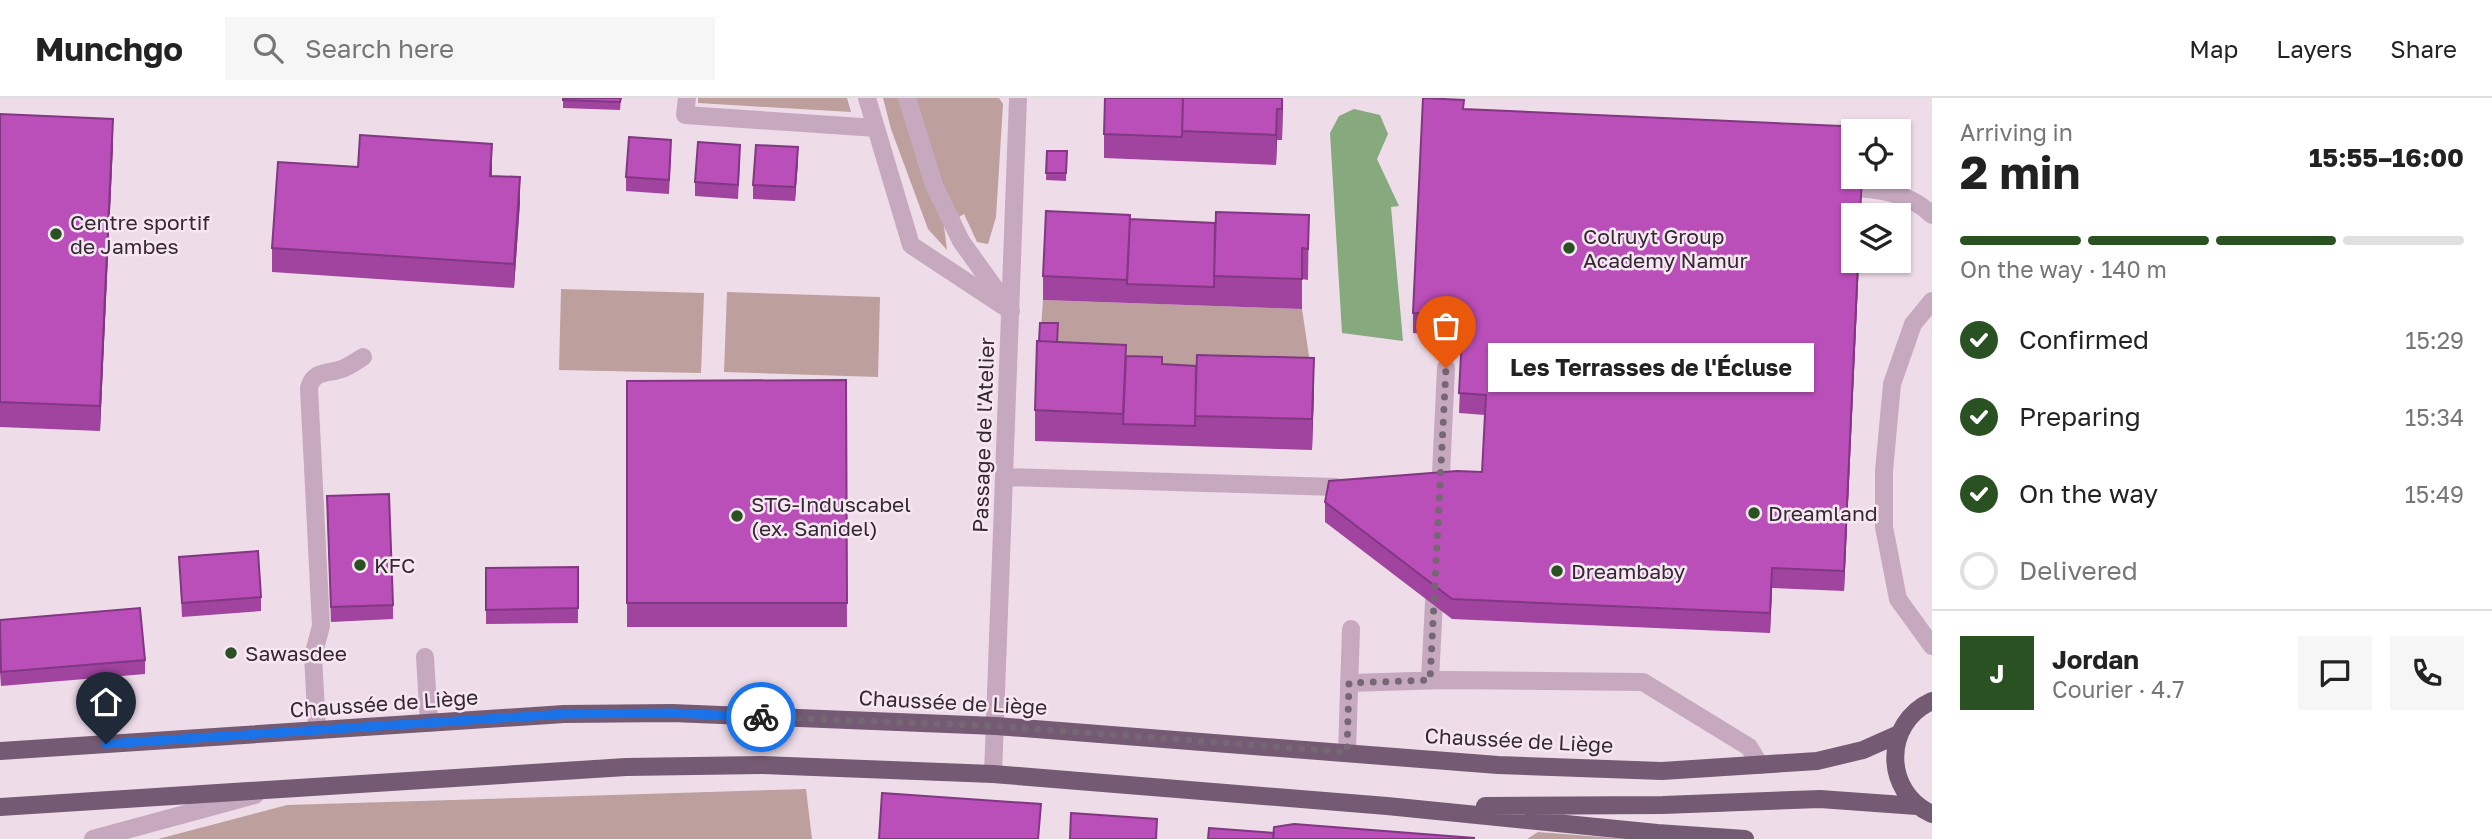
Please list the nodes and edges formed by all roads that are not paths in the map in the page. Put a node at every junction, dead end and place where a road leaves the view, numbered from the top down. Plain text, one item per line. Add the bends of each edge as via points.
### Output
1 (687, 98) edge
2 (867, 98) edge
3 (906, 98) edge
4 (1018, 98) edge
5 (876, 128) junction
6 (1866, 189) edge
7 (1932, 215) edge
8 (1932, 301) edge
9 (1011, 311) junction
10 (363, 357) dead end
11 (1446, 368) dead end
12 (1005, 477) junction
13 (1336, 487) edge
14 (1438, 519) edge
15 (1437, 559) edge
16 (1350, 629) dead end
17 (1932, 646) edge
18 (425, 657) dead end
19 (1430, 680) junction
20 (1349, 683) junction
21 (1932, 689) edge
22 (1927, 703) edge
23 (429, 723) junction
24 (996, 726) junction
25 (317, 730) junction
26 (1899, 734) junction
27 (0, 751) edge
28 (1347, 752) junction
29 (1760, 765) junction
30 (993, 774) junction
31 (273, 790) junction
32 (1387, 806) junction
33 (0, 807) edge
34 (1925, 810) edge
35 (93, 839) edge
36 (1745, 839) edge

1 - 5 street via 685,115
2 - 5 street
3 - 9 street via 934,185 961,241
4 - 9 street, Passage de l'Atelier
5 - 9 street via 911,245
6 - 7 street via 1891,191 1922,205
8 - 17 street via 1913,324 1892,384 1884,471 1884,527 1898,599
9 - 12 street, Passage de l'Atelier
10 - 25 street via 343,369 319,373 309,388 321,626 313,656
11 - 14 street
12 - 13 street
12 - 24 street, Passage de l'Atelier
15 - 19 street
16 - 20 street
18 - 23 street
19 - 20 street
19 - 29 street via 1643,682 1749,747
20 - 28 street
21 - 22 main road
22 - 26 main road via 1912,714
23 - 24 main road, Chaussée de Liège via 672,713
23 - 25 main road, Chaussée de Liège
24 - 28 main road, Chaussée de Liège
24 - 30 street, Passage de l'Atelier
25 - 27 main road, Chaussée de Liège
26 - 29 main road, Chaussée de Liège via 1863,750 1817,761
26 - 34 main road via 1894,763 1899,782
28 - 29 main road, Chaussée de Liège via 1498,765 1662,771
30 - 31 main road via 761,765 626,767
30 - 32 main road
31 - 33 main road
31 - 35 street
32 - 34 main road via 1820,799
32 - 36 main road

